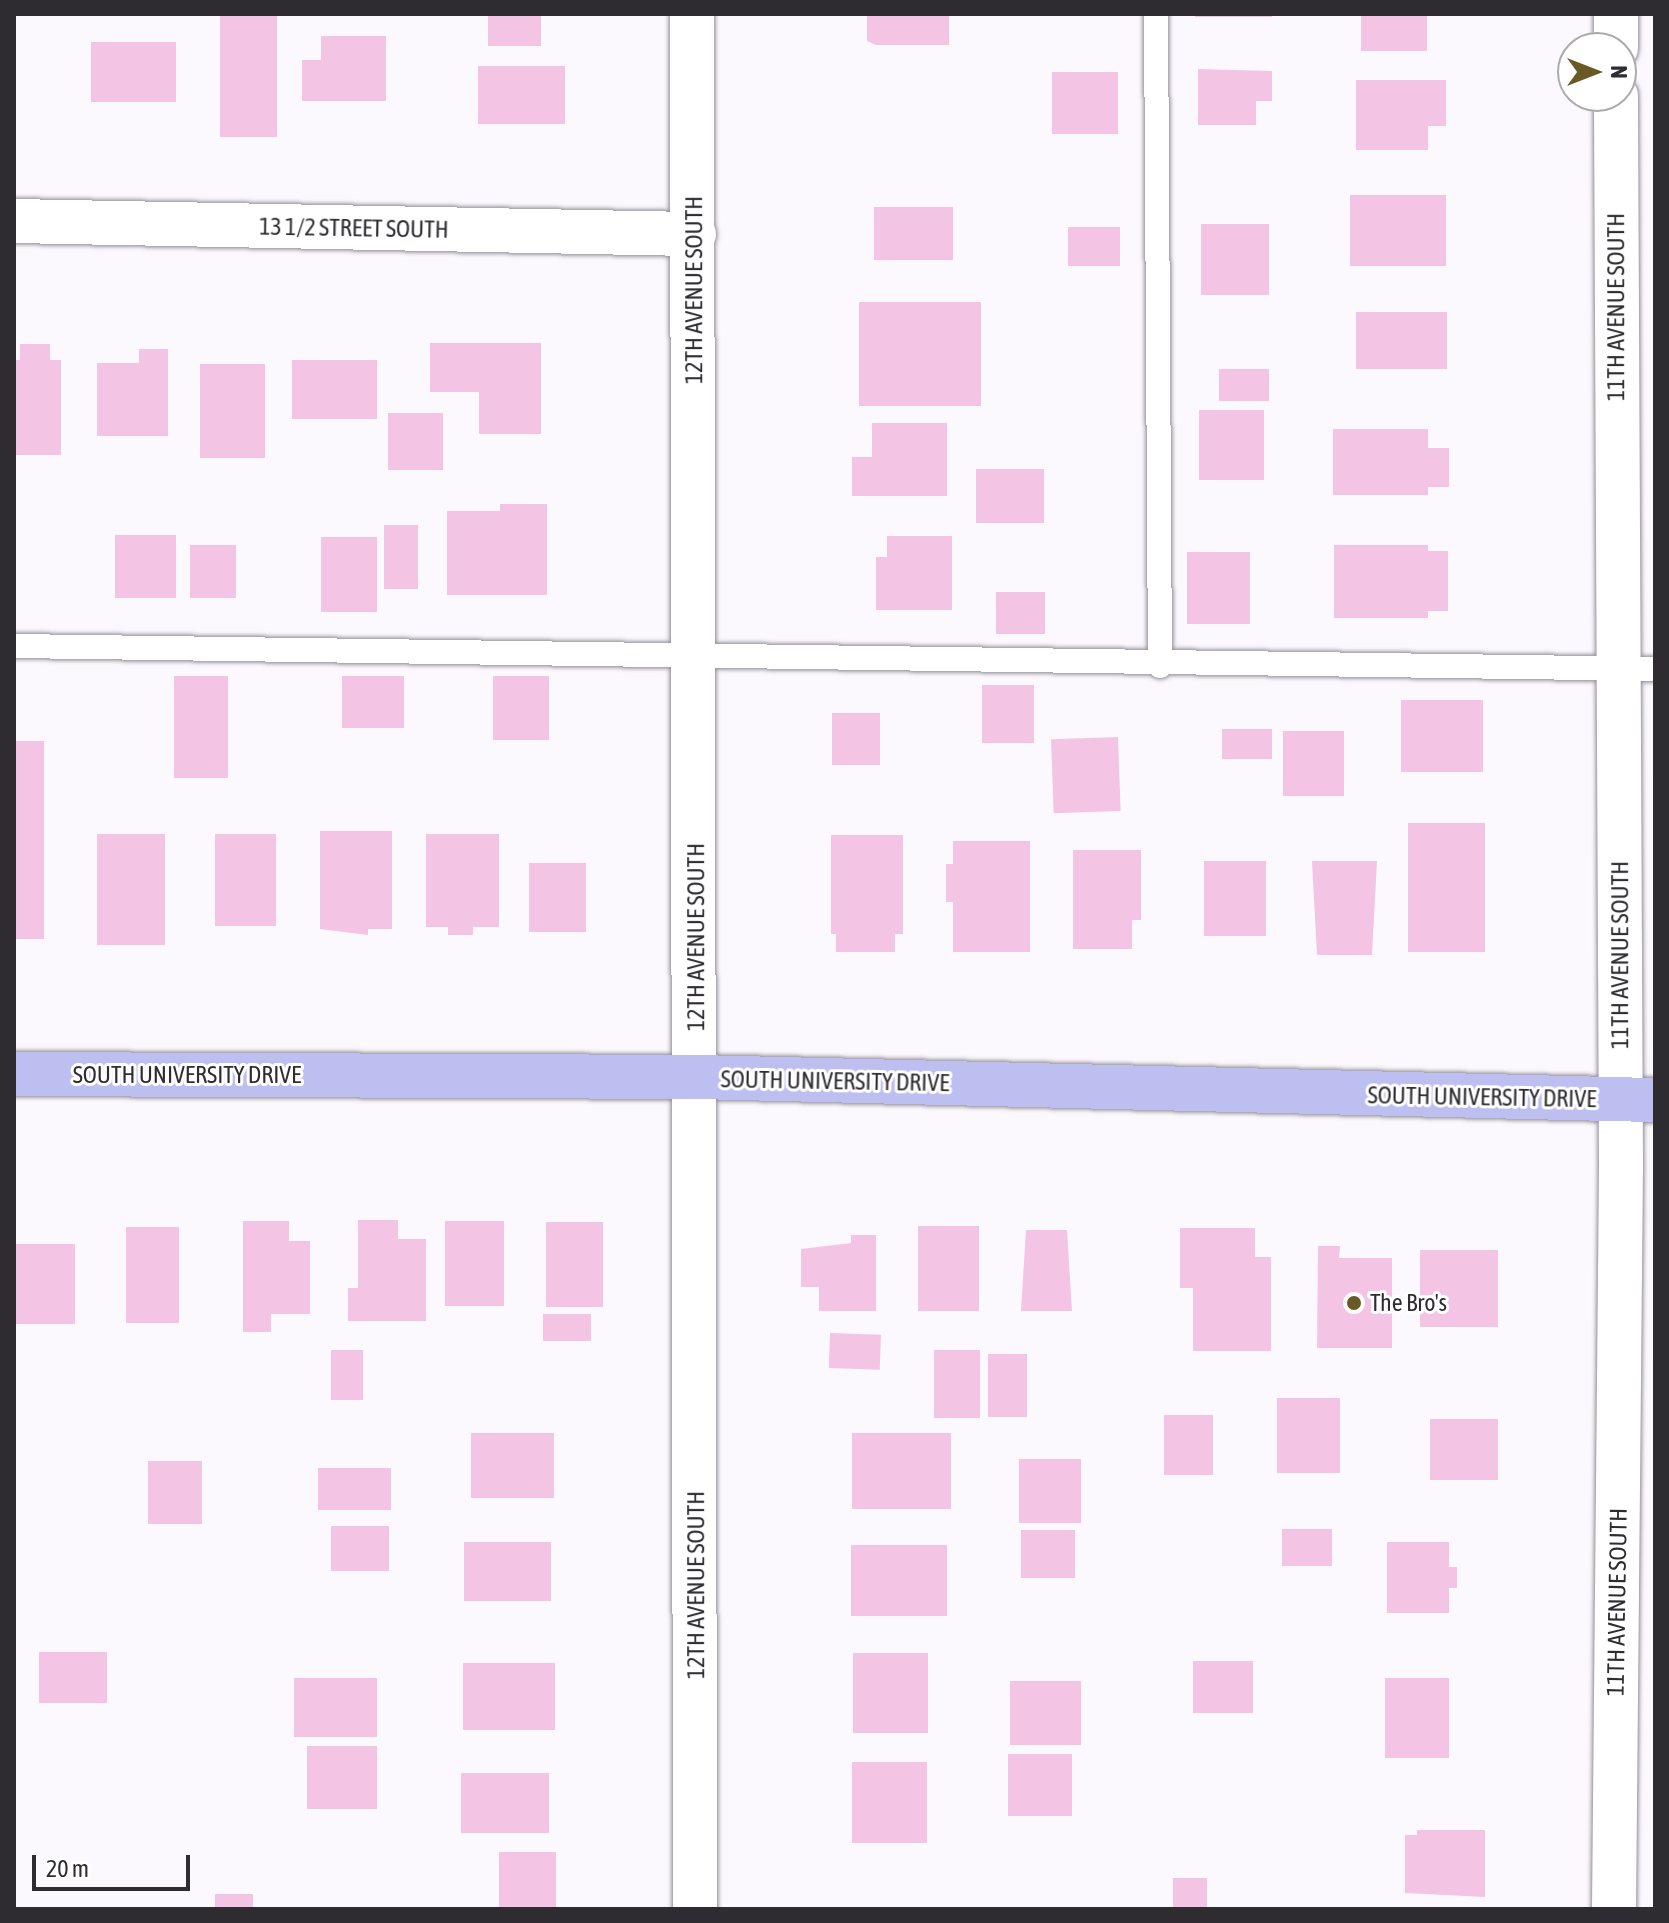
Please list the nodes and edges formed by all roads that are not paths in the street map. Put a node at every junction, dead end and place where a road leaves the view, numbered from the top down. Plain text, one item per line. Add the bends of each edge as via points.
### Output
1 (692, 14) edge
2 (1156, 14) edge
3 (1617, 112) edge
4 (14, 221) edge
5 (694, 234) junction
6 (14, 646) edge
7 (695, 654) junction
8 (1160, 666) junction
9 (1636, 669) edge
10 (14, 1074) edge
11 (697, 1077) junction
12 (1638, 1100) edge
13 (695, 1909) edge
14 (1614, 1909) edge

1 - 5 street, 12TH AVENUE SOUTH
2 - 8 lane
3 - 9 street, 11TH AVENUE SOUTH
4 - 5 street, 13 1/2 STREET SOUTH
5 - 7 street, 12TH AVENUE SOUTH
6 - 7 lane
7 - 8 lane
7 - 11 street, 12TH AVENUE SOUTH
8 - 9 lane
9 - 12 street, 11TH AVENUE SOUTH
10 - 11 main road, SOUTH UNIVERSITY DRIVE
11 - 12 main road, SOUTH UNIVERSITY DRIVE
11 - 13 street, 12TH AVENUE SOUTH
12 - 14 street, 11TH AVENUE SOUTH

